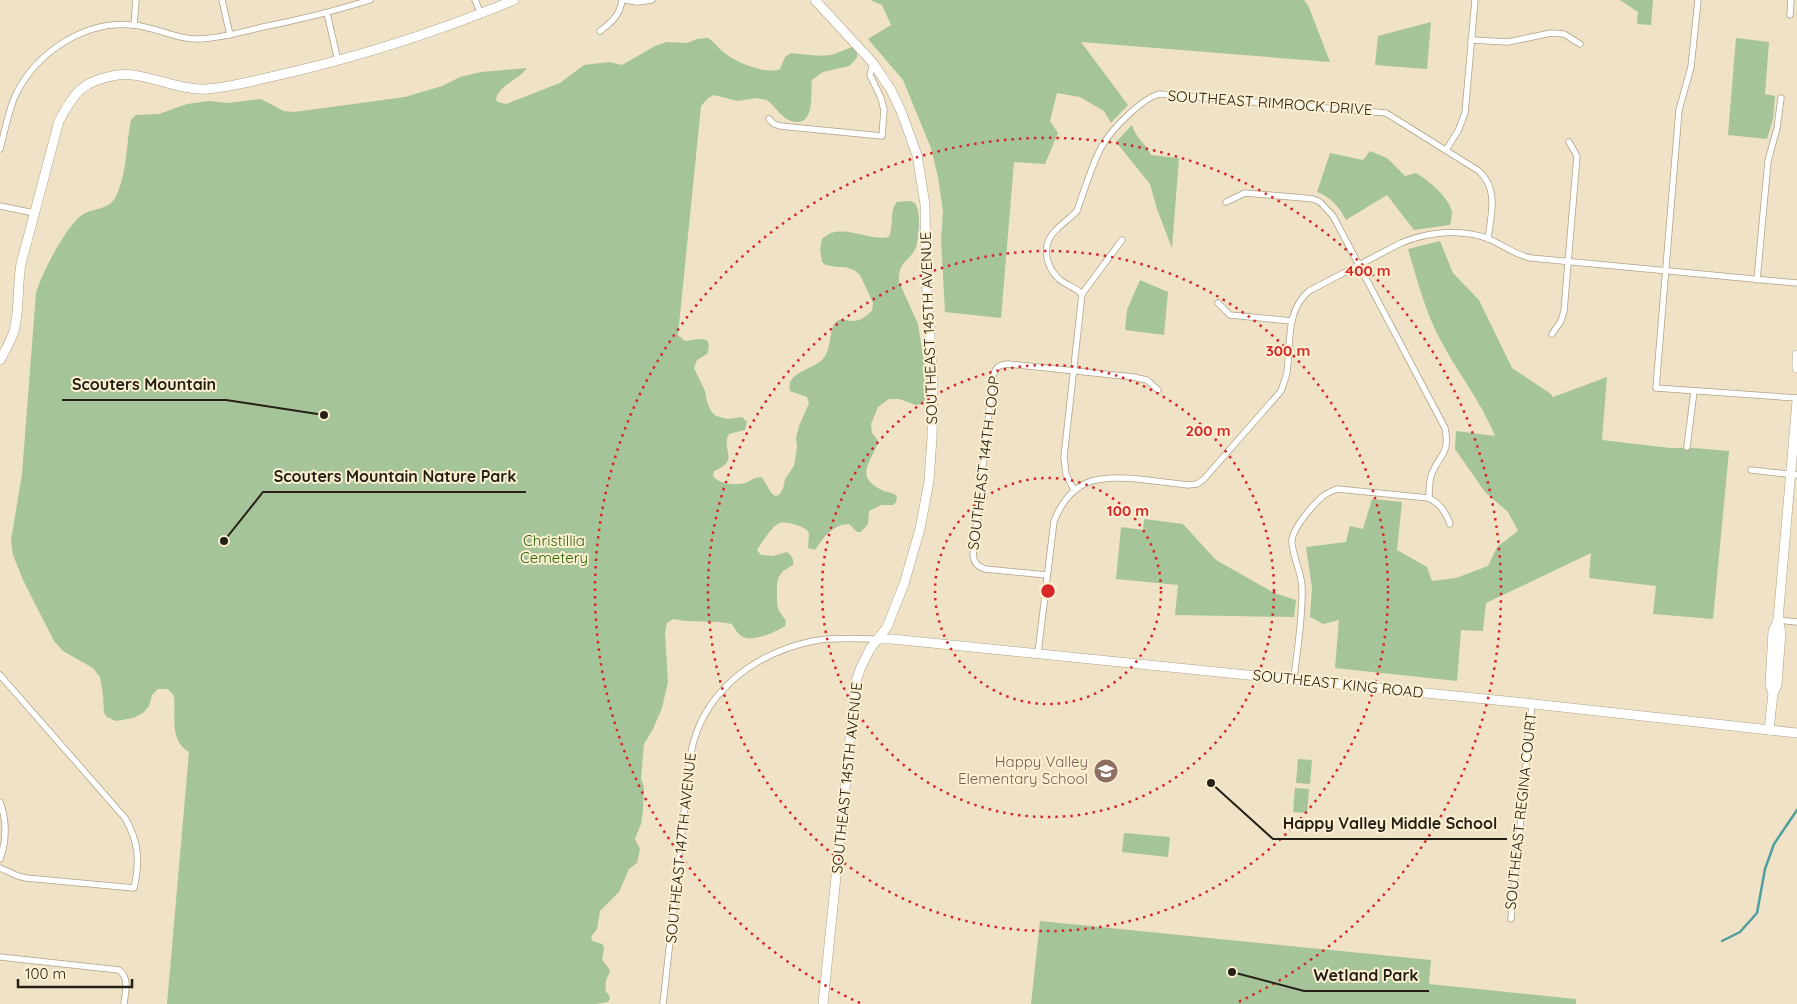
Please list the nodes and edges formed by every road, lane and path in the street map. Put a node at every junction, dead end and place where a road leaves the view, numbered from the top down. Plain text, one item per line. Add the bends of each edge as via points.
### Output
1 (136, 0) edge
2 (222, 0) edge
3 (370, 0) edge
4 (475, 0) edge
5 (514, 0) edge
6 (623, 0) edge
7 (652, 0) edge
8 (815, 0) edge
9 (1475, 0) edge
10 (1698, 0) edge
11 (1791, 0) edge
12 (327, 13) junction
13 (481, 14) junction
14 (1790, 15) dead end
15 (134, 25) junction
16 (600, 31) dead end
17 (230, 35) junction
18 (1471, 40) junction
19 (1580, 44) dead end
20 (338, 61) junction
21 (873, 63) junction
22 (1781, 98) dead end
23 (769, 119) dead end
24 (1569, 142) dead end
25 (0, 149) edge
26 (1446, 150) junction
27 (1226, 202) dead end
28 (0, 206) edge
29 (34, 213) junction
30 (1488, 239) junction
31 (1122, 240) dead end
32 (1568, 262) junction
33 (1359, 265) junction
34 (1666, 272) junction
35 (1757, 280) junction
36 (1797, 283) edge
37 (1082, 294) junction
38 (1218, 303) dead end
39 (1292, 321) junction
40 (1552, 334) dead end
41 (1797, 355) edge
42 (0, 360) edge
43 (1797, 368) edge
44 (1073, 371) junction
45 (1158, 390) dead end
46 (1694, 391) junction
47 (1797, 400) edge
48 (1687, 447) dead end
49 (1750, 470) dead end
50 (1794, 475) edge
51 (1074, 490) junction
52 (1428, 498) junction
53 (1450, 524) dead end
54 (1047, 575) junction
55 (1778, 620) junction
56 (1797, 622) edge
57 (878, 639) junction
58 (1038, 653) junction
59 (0, 675) edge
60 (1294, 679) junction
61 (1532, 704) junction
62 (1770, 730) junction
63 (1797, 733) edge
64 (0, 802) edge
65 (0, 859) edge
66 (0, 868) edge
67 (1511, 919) dead end
68 (0, 957) edge
69 (124, 1004) edge
70 (663, 1004) edge
71 (823, 1004) edge

1 - 15 street
2 - 17 street
3 - 12 street
4 - 13 street
5 - 13 main road
6 - 7 street
6 - 16 street via 616,18
8 - 21 main road, SOUTHEAST 145TH AVENUE
9 - 18 street
10 - 34 street via 1691,67 1680,110
11 - 14 street
12 - 17 street
12 - 20 street
13 - 20 main road
15 - 17 street via 197,39
15 - 25 street via 85,30 47,55 26,77 17,93
18 - 19 street via 1508,42 1551,33 1564,34
18 - 26 street via 1465,113
20 - 29 main road via 205,89 122,74 97,79 70,100 59,122
21 - 23 street via 870,75 884,110 882,136 780,126
21 - 57 main road, SOUTHEAST 145TH AVENUE via 898,104 922,172 933,392 930,469 920,529 897,604 887,628
22 - 35 street via 1768,162
24 - 32 street via 1577,156
26 - 30 street, SOUTHEAST RIMROCK DRIVE via 1479,170 1489,182 1492,195
26 - 37 street, SOUTHEAST RIMROCK DRIVE via 1386,113 1159,94 1150,97 1142,101 1102,146 1077,211 1055,230 1046,250 1051,270
27 - 33 street via 1245,193 1320,202 1333,216
28 - 29 street
29 - 42 main road via 19,278 14,332
30 - 32 street via 1520,256
30 - 33 street via 1446,233 1415,237
31 - 37 street
32 - 34 street
32 - 40 street via 1562,321
33 - 39 street via 1309,292 1297,304
33 - 52 street via 1445,428 1447,447 1431,475
34 - 35 street
34 - 46 street via 1656,388
35 - 36 street
37 - 44 street
38 - 39 street via 1230,315
39 - 51 street via 1287,375 1280,391 1204,479 1188,485 1107,477
41 - 43 main road
44 - 45 street via 1147,380
44 - 51 street via 1064,466
44 - 54 street, SOUTHEAST 144TH LOOP via 1000,364 993,376 974,561 985,569
46 - 47 street
46 - 48 street
47 - 50 main road
49 - 50 street
50 - 55 main road
51 - 54 street via 1058,509 1054,521
52 - 53 street via 1444,510
52 - 60 street via 1337,489 1325,494 1310,509 1292,538 1302,586
54 - 58 street
55 - 56 street
55 - 62 main road via 1773,631
57 - 58 main road, SOUTHEAST KING ROAD
57 - 70 street, SOUTHEAST 147TH AVENUE via 814,641 786,648 755,662 740,673 709,707 690,758
57 - 71 main road, SOUTHEAST 145TH AVENUE via 864,660 856,686
58 - 60 main road, SOUTHEAST KING ROAD
59 - 66 street via 125,818 137,844 134,888 26,878
60 - 61 main road, SOUTHEAST KING ROAD
61 - 62 main road, SOUTHEAST KING ROAD
61 - 67 street, SOUTHEAST REGINA COURT
62 - 63 main road, SOUTHEAST KING ROAD
64 - 65 street via 6,831
68 - 69 street via 113,968 124,974 126,980

